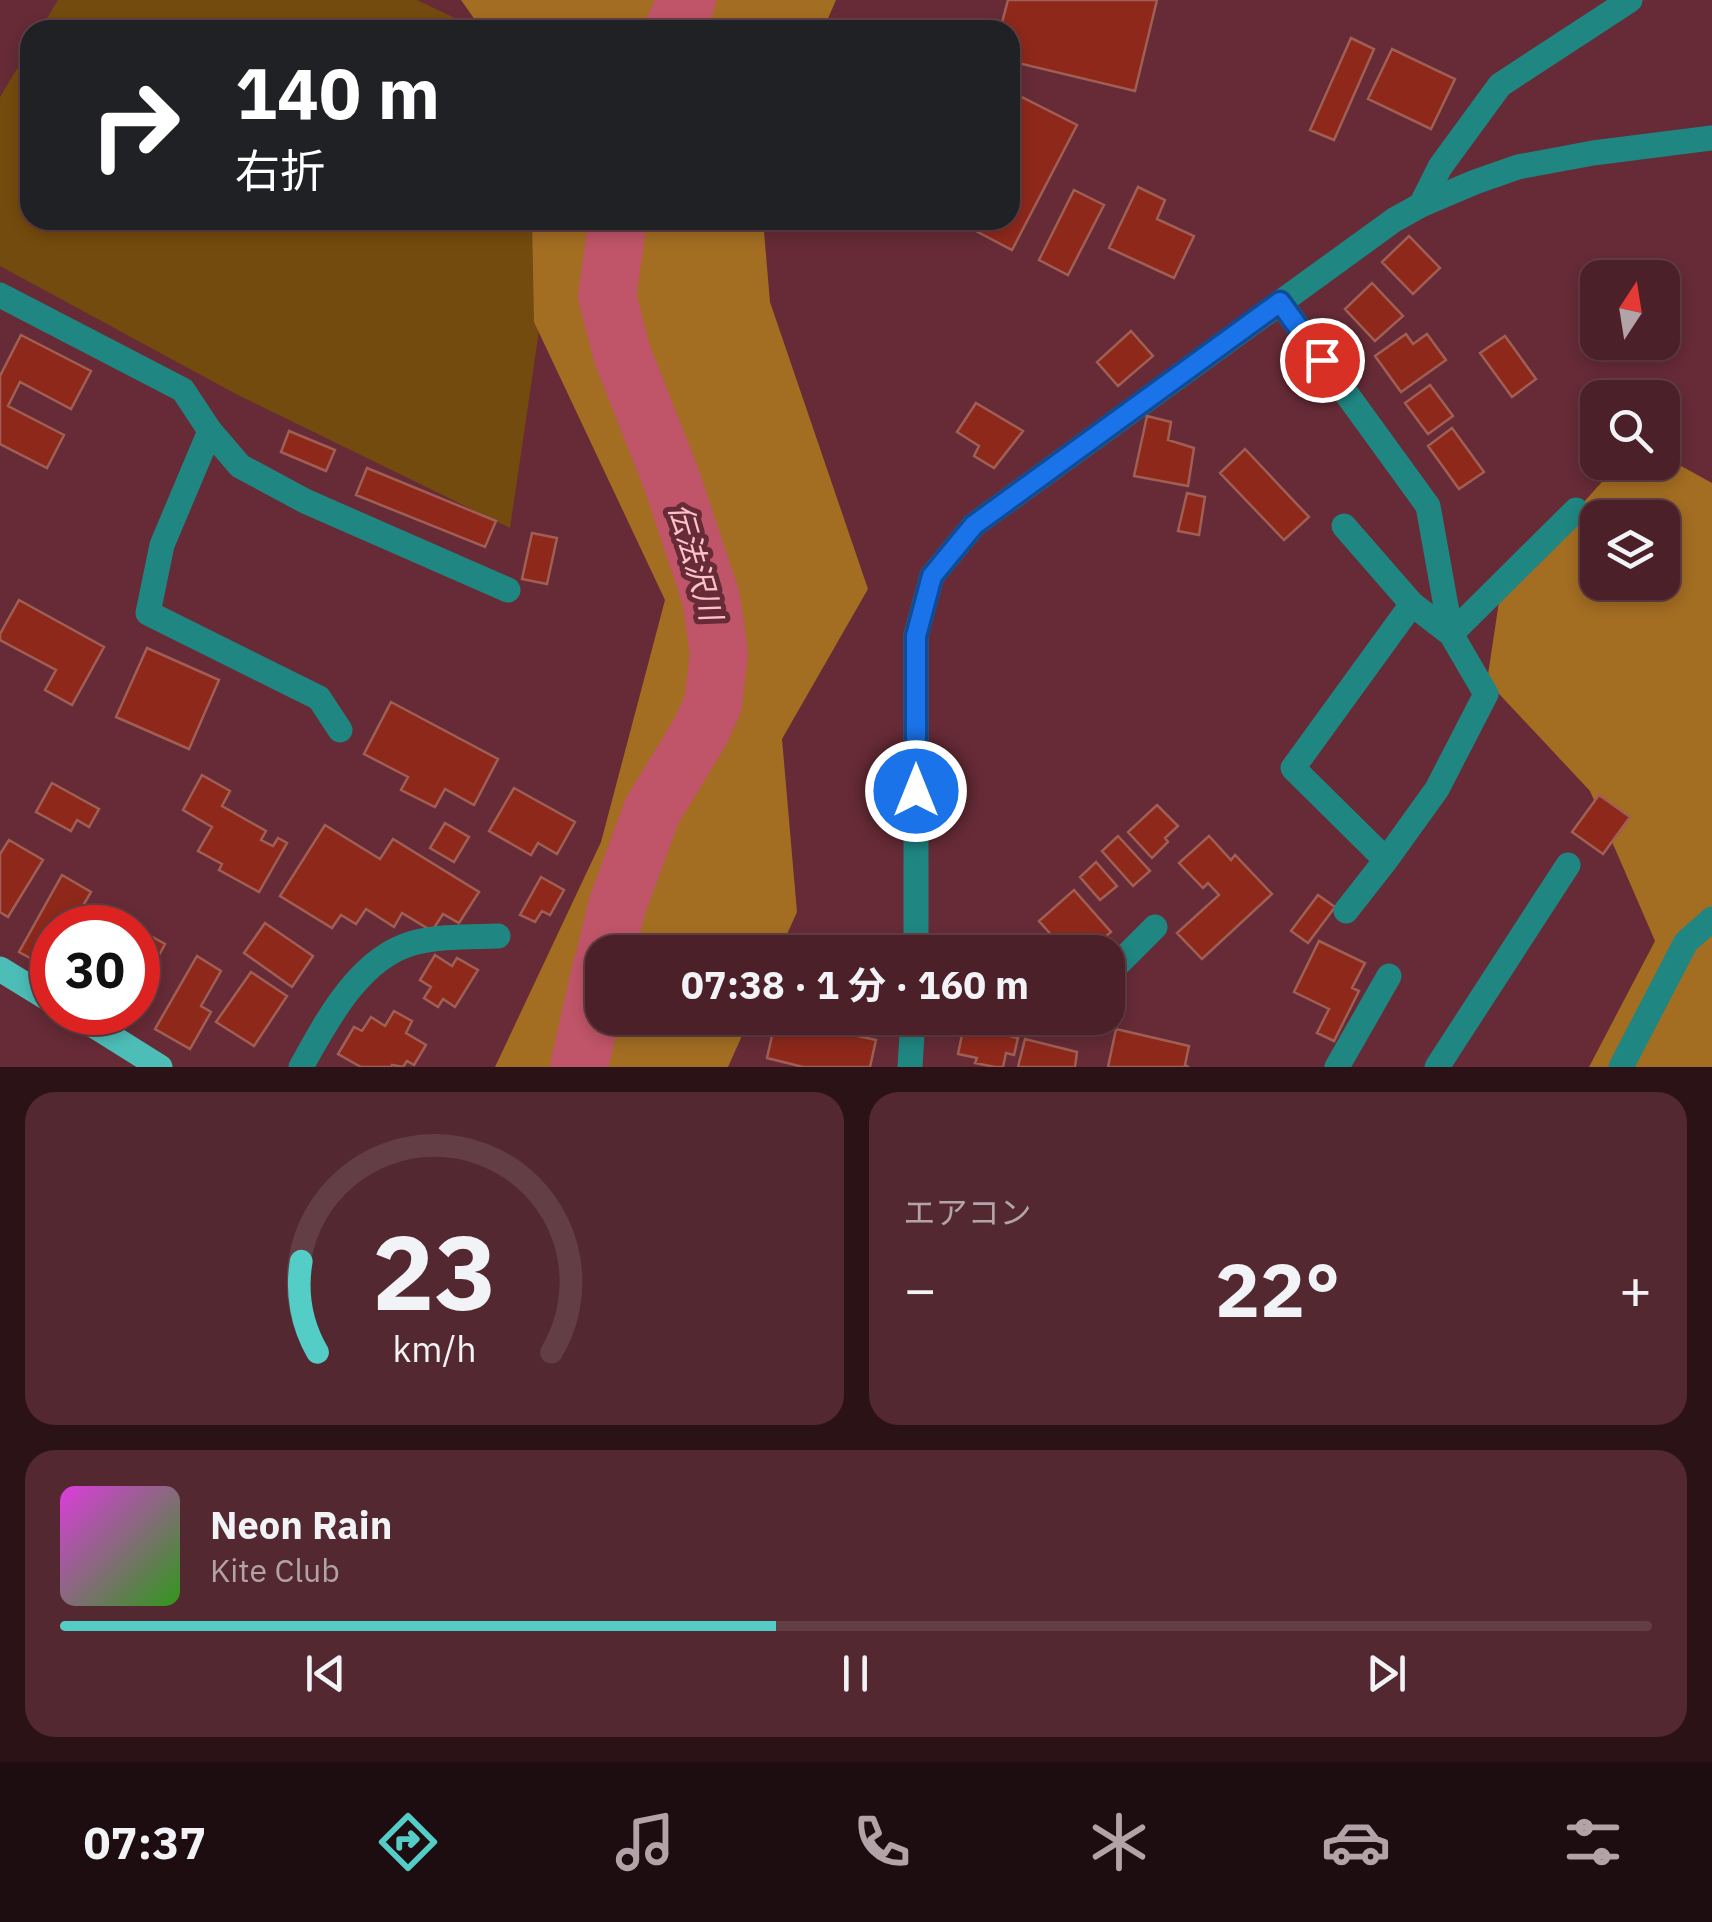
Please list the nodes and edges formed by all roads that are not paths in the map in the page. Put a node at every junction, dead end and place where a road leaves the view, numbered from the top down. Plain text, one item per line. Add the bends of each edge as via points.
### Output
1 (1630, 0) edge
2 (1712, 138) edge
3 (1422, 204) junction
4 (0, 294) edge
5 (1280, 302) junction
6 (210, 431) junction
7 (1576, 510) dead end
8 (1344, 526) dead end
9 (508, 590) dead end
10 (1412, 604) junction
11 (1451, 634) junction
12 (340, 730) dead end
13 (1386, 860) junction
14 (1568, 865) dead end
15 (1346, 911) dead end
16 (1712, 919) edge
17 (1155, 927) dead end
18 (924, 935) edge
19 (498, 936) dead end
20 (1125, 957) edge
21 (0, 968) edge
22 (1389, 976) dead end
23 (30, 987) edge
24 (109, 1035) edge
25 (911, 1035) edge
26 (160, 1067) edge
27 (301, 1067) edge
28 (910, 1067) edge
29 (1337, 1067) edge
30 (1437, 1067) edge
31 (1621, 1067) edge

1 - 3 street via 1500,86 1440,167
2 - 3 street via 1518,167
3 - 5 street
4 - 6 street via 183,390
5 - 11 street via 1428,506
5 - 18 street via 974,525 932,576 916,636
6 - 9 street via 240,466 305,502
6 - 12 street via 162,545 148,613 319,698
7 - 11 street
8 - 10 street
10 - 11 street
10 - 13 street via 1293,768
11 - 13 street via 1486,694 1437,789
13 - 15 street
14 - 30 street
16 - 31 street via 1686,942
17 - 20 street
19 - 27 street via 412,943 375,962 330,1014
21 - 23 main road
22 - 29 street
24 - 26 main road
25 - 28 street

